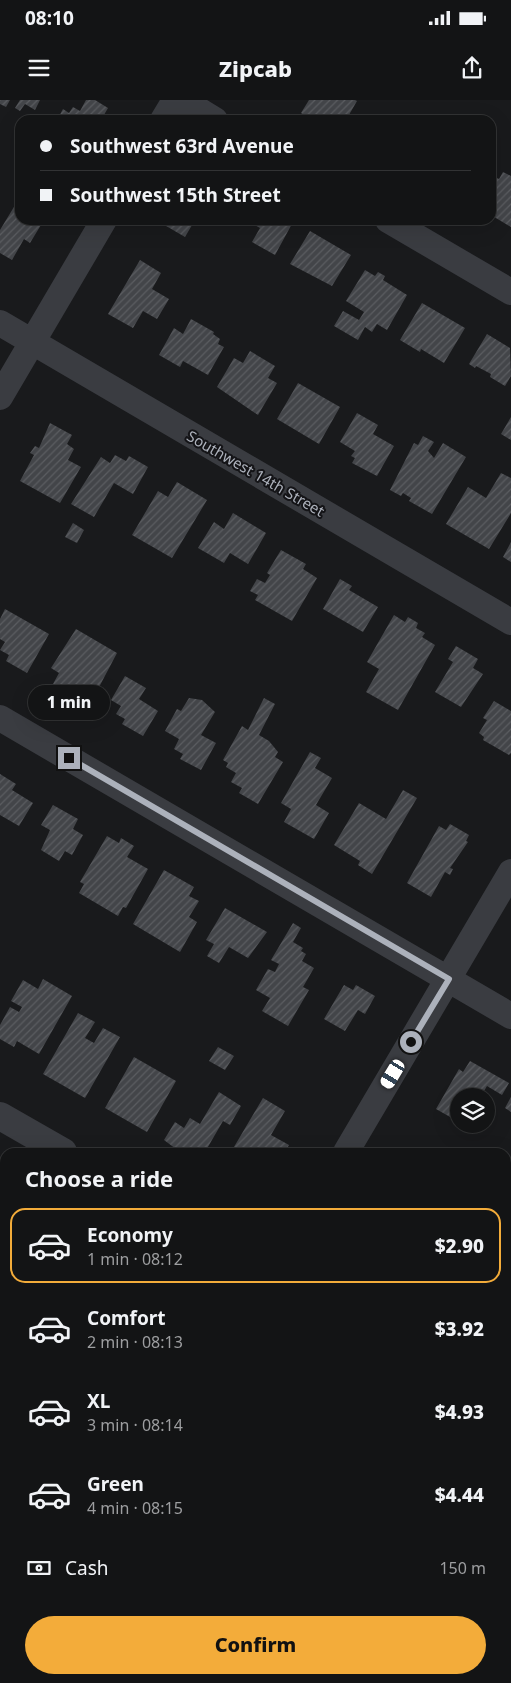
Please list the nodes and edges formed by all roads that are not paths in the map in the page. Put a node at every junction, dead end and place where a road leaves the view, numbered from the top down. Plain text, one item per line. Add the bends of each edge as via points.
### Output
1 (175, 100) edge
2 (182, 100) edge
3 (166, 115) edge
4 (208, 115) edge
5 (101, 225) edge
6 (397, 225) edge
7 (511, 292) edge
8 (0, 323) edge
9 (32, 342) junction
10 (0, 397) edge
11 (511, 622) edge
12 (0, 718) edge
13 (511, 872) edge
14 (449, 979) junction
15 (511, 1016) edge
16 (0, 1116) edge
17 (56, 1148) edge
18 (348, 1148) edge

1 - 3 street
2 - 4 street
5 - 9 street
6 - 7 street
8 - 9 street, Southwest 14th Street
9 - 10 street
9 - 11 street, Southwest 14th Street
12 - 14 street
13 - 14 street
14 - 15 street
14 - 18 street
16 - 17 street

